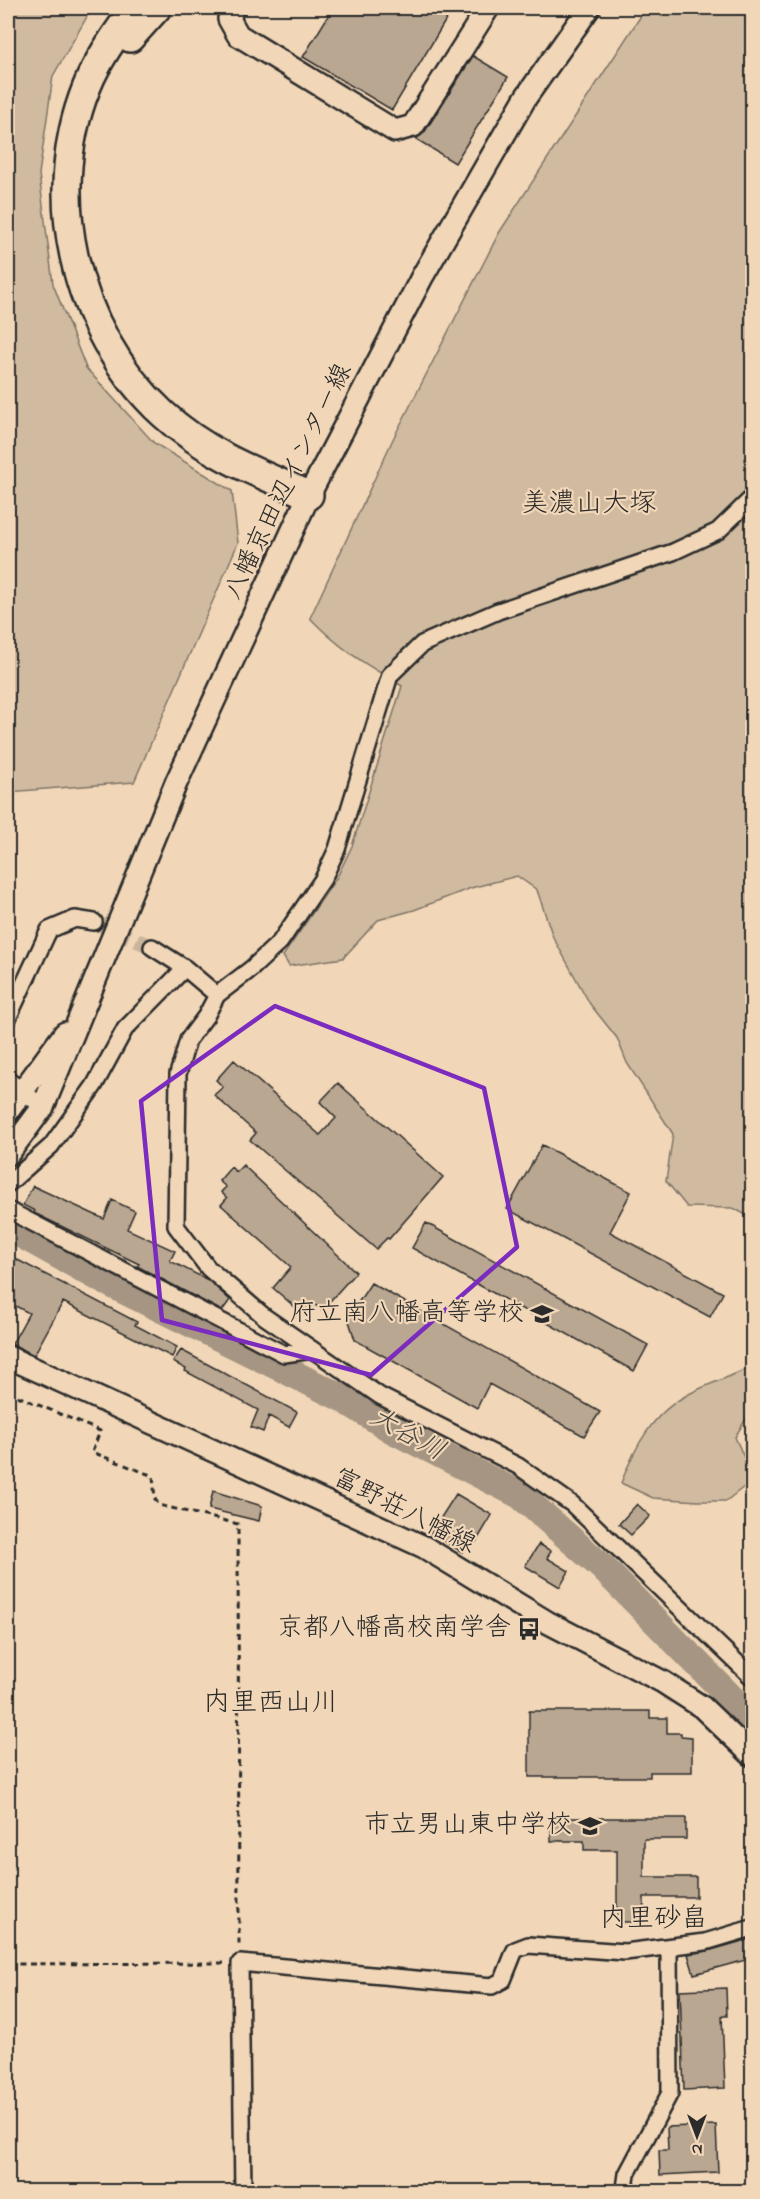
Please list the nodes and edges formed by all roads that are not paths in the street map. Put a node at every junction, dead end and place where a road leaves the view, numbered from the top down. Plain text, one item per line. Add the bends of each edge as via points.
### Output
1 (135, 8) edge
2 (157, 8) edge
3 (233, 8) edge
4 (488, 8) edge
5 (589, 8) edge
6 (309, 495) junction
7 (753, 498) edge
8 (94, 922) tunnel mouth
9 (152, 947) tunnel mouth
10 (185, 968) junction
11 (217, 995) junction
12 (84, 1006) junction
13 (8, 1018) edge
14 (14, 1086) edge
15 (43, 1107) junction
16 (8, 1111) edge
17 (8, 1154) edge
18 (8, 1184) edge
19 (8, 1210) edge
20 (313, 1350) junction
21 (8, 1357) edge
22 (753, 1677) edge
23 (753, 1755) edge
24 (753, 1928) edge
25 (669, 1948) junction
26 (243, 2192) edge
27 (629, 2192) edge

1 - 6 highway via 92,76 70,149 68,223 83,291 116,358 164,415 240,466
2 - 6 highway via 123,47 93,113 84,148 83,222 99,289 128,351 173,404 199,426
3 - 4 main road via 230,19 238,35 395,131 413,126
5 - 6 main road, 八幡京田辺インター線 via 526,97 422,278
6 - 12 main road, 八幡京田辺インター線 via 176,783
7 - 11 street via 718,531 673,552 498,611 422,644 390,675 337,849 323,879 280,942
8 - 13 street via 75,919 49,930
9 - 10 street
10 - 11 street
10 - 18 street via 125,1029 94,1086 51,1146
11 - 20 street via 188,1040 178,1074 176,1226 208,1268 265,1317
12 - 14 main road, 八幡京田辺インター線
12 - 15 main road, 八幡京田辺インター線
14 - 15 street
14 - 16 main road, 八幡京田辺インター線
15 - 17 main road, 八幡京田辺インター線
19 - 20 street via 284,1354
20 - 22 street via 380,1396 518,1466 572,1504
21 - 23 main road, 富野荘八幡線 via 424,1547 547,1622 643,1671 702,1707
24 - 25 street
25 - 26 street via 625,1952 528,1946 515,1950 503,1980 492,1986 240,1963
25 - 27 street via 670,2093 627,2174 625,2188

